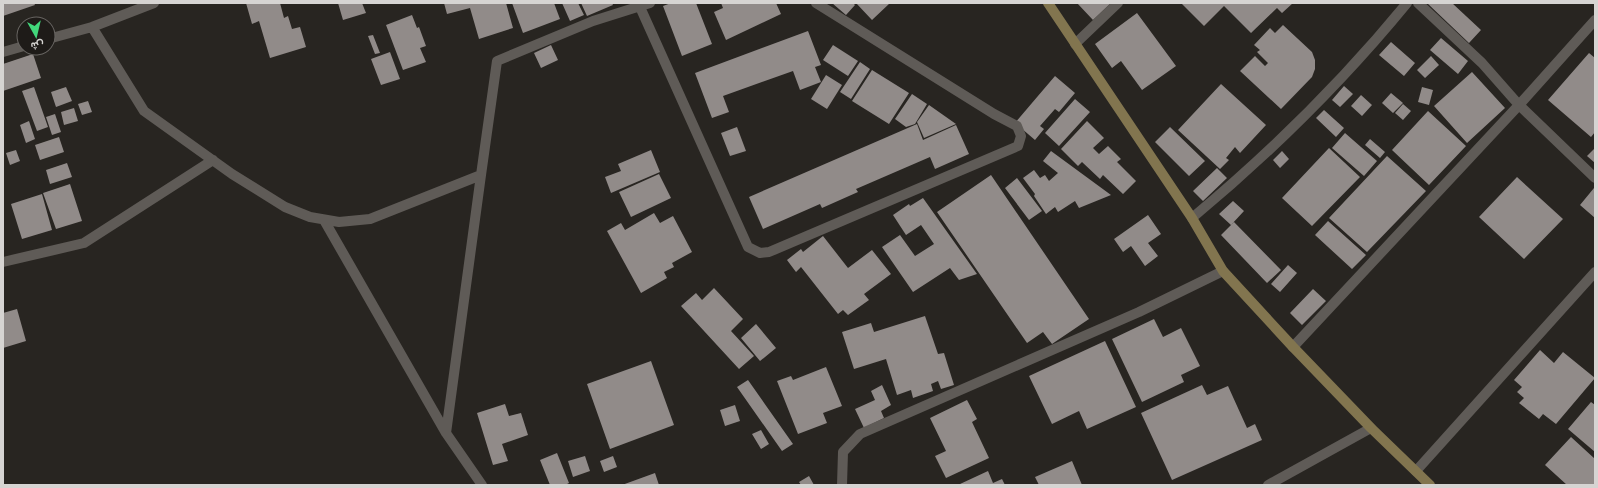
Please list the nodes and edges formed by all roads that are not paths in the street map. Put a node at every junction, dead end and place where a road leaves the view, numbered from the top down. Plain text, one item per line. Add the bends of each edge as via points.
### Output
1 (154, 3) edge
2 (650, 3) edge
3 (816, 3) edge
4 (1048, 3) edge
5 (1118, 3) edge
6 (1407, 3) edge
7 (1418, 3) edge
8 (640, 7) junction
9 (1595, 20) edge
10 (92, 27) junction
11 (56, 37) edge
12 (1075, 44) junction
13 (16, 48) edge
14 (3, 52) edge
15 (1519, 105) junction
16 (213, 160) junction
17 (481, 175) junction
18 (1595, 178) edge
19 (1192, 218) junction
20 (324, 220) junction
21 (3, 262) edge
22 (1223, 271) junction
23 (1595, 272) edge
24 (1293, 347) junction
25 (1371, 428) junction
26 (446, 433) junction
27 (1416, 471) junction
28 (482, 485) edge
29 (842, 485) edge
30 (1268, 485) edge
31 (1430, 485) edge

1 - 10 street
2 - 8 street
3 - 8 street via 1017,126 1022,136 1018,146 768,252 760,253 748,247
4 - 12 street
5 - 12 street
6 - 19 street via 1372,45 1301,118 1237,180
7 - 15 street via 1482,62
8 - 17 street via 593,21 496,61
9 - 15 street
10 - 11 street
10 - 16 street via 144,111
12 - 19 street
13 - 14 street
15 - 18 street
15 - 24 street
16 - 20 street via 285,207
16 - 21 street via 84,243
17 - 20 street via 370,219 339,222
17 - 26 street
19 - 22 street
20 - 26 street
22 - 24 street
22 - 29 street via 1139,312 860,434 843,452
23 - 27 street
24 - 25 street
25 - 27 street
25 - 30 street
26 - 28 street
27 - 31 street

